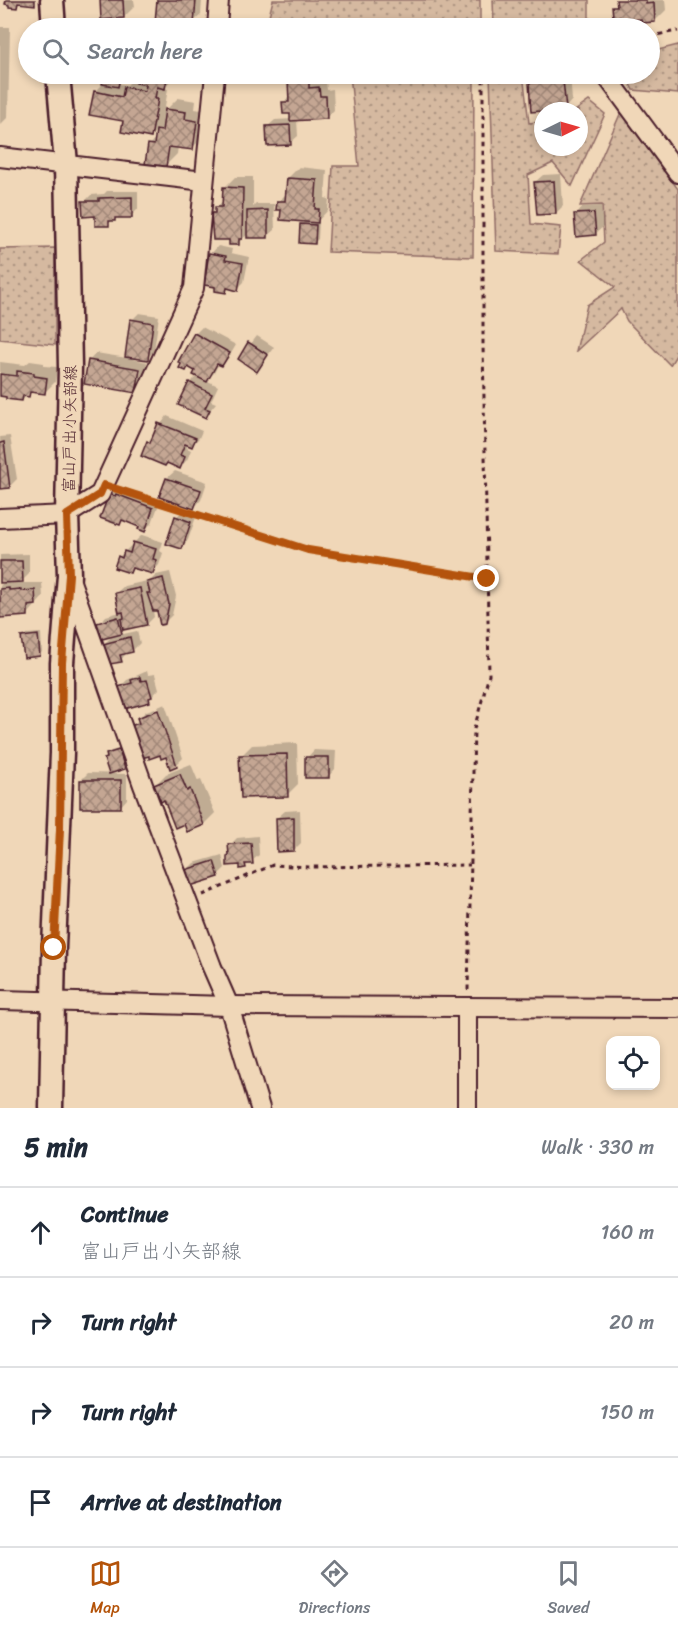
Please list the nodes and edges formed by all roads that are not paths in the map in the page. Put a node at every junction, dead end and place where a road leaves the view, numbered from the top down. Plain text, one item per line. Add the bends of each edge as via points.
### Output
1 (52, 0) edge
2 (219, 0) edge
3 (53, 18) edge
4 (218, 18) edge
5 (59, 84) edge
6 (214, 84) edge
7 (612, 84) edge
8 (0, 157) edge
9 (66, 164) junction
10 (678, 173) edge
11 (204, 181) junction
12 (67, 515) junction
13 (0, 518) edge
14 (69, 575) junction
15 (0, 1000) edge
16 (53, 1001) junction
17 (229, 1006) junction
18 (467, 1008) junction
19 (678, 1008) edge
20 (51, 1108) edge
21 (260, 1108) edge
22 (466, 1108) edge

1 - 3 main road
2 - 4 street
5 - 9 main road, 富山戸出小矢部線
6 - 11 street
7 - 10 street
8 - 9 street
9 - 11 street
9 - 12 main road, 富山戸出小矢部線 via 70,367
11 - 12 street via 194,288 100,494
12 - 13 street
12 - 14 main road, 富山戸出小矢部線
14 - 16 main road, 富山戸出小矢部線 via 62,663
14 - 17 street via 118,717
15 - 16 street
16 - 17 street
16 - 20 main road, 富山戸出小矢部線
17 - 18 street
17 - 21 street
18 - 19 street
18 - 22 street

